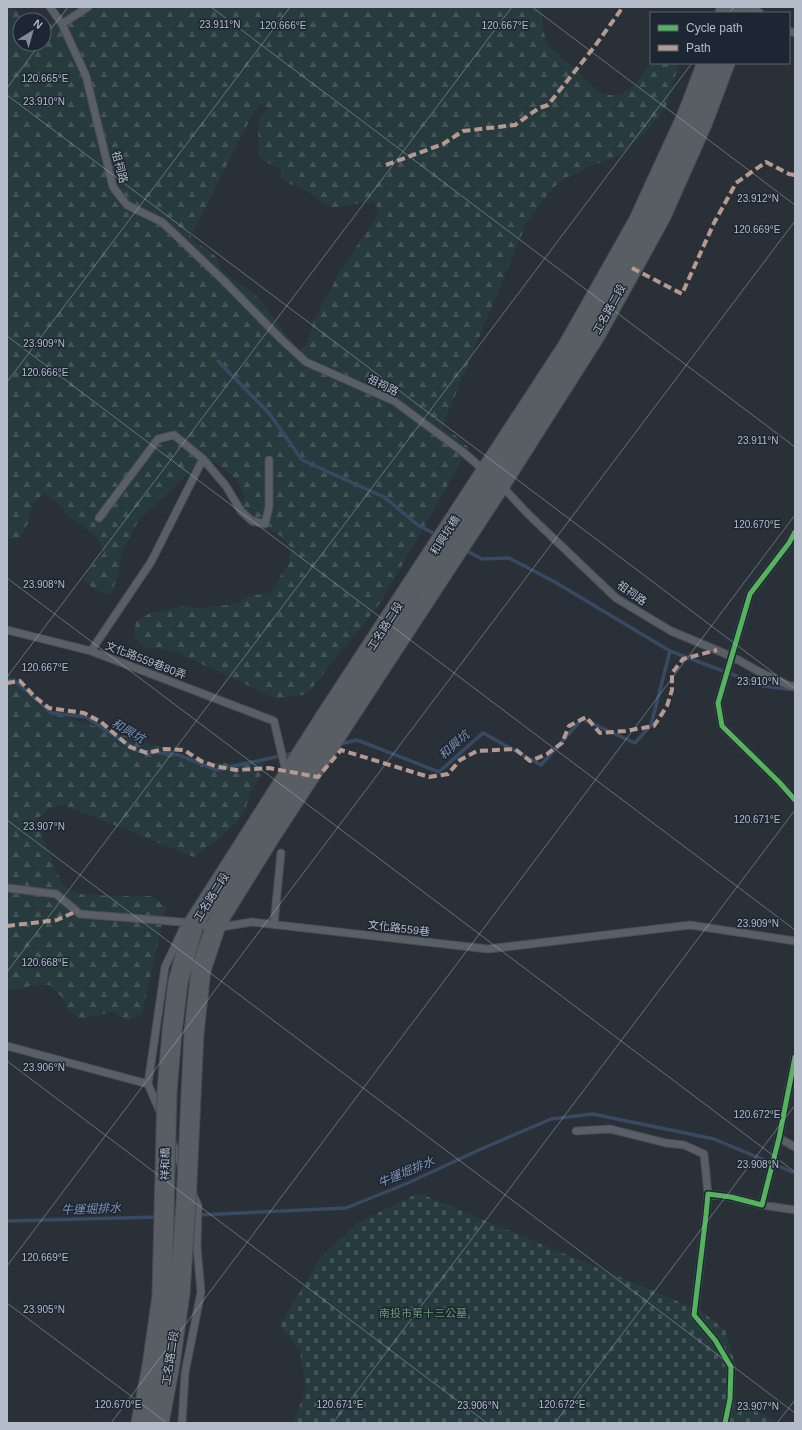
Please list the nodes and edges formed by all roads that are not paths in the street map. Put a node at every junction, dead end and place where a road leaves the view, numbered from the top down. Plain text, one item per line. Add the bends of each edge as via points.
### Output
1 (50, 7) edge
2 (88, 7) edge
3 (62, 24) junction
4 (724, 64) edge
5 (709, 75) edge
6 (203, 459) junction
7 (269, 460) dead end
8 (493, 479) junction
9 (99, 518) dead end
10 (795, 532) edge
11 (412, 602) junction
12 (7, 630) edge
13 (91, 650) junction
14 (733, 657) junction
15 (795, 686) edge
16 (287, 776) junction
17 (305, 784) junction
18 (795, 800) edge
19 (281, 852) dead end
20 (7, 888) edge
21 (194, 923) junction
22 (274, 924) junction
23 (215, 928) junction
24 (795, 941) edge
25 (172, 1032) joint
26 (194, 1032) joint
27 (7, 1046) edge
28 (795, 1057) edge
29 (148, 1084) junction
30 (576, 1131) dead end
31 (779, 1138) junction
32 (795, 1148) edge
33 (708, 1194) junction
34 (762, 1205) junction
35 (795, 1210) edge
36 (171, 1294) junction
37 (141, 1423) edge
38 (159, 1423) edge
39 (182, 1423) edge
40 (726, 1423) edge

1 - 3 lane, 祖祠路
2 - 3 lane
3 - 8 lane, 祖祠路 via 86,76 112,187 127,205 162,222 306,362 394,401 463,452
4 - 5 main road
5 - 8 main road, 工名路二段 via 661,216 596,334
6 - 7 lane via 226,486 241,511 252,520 265,524 269,507
6 - 9 lane via 174,435 158,439
6 - 13 lane via 151,562
8 - 11 main road, 和興坑橋
8 - 14 lane, 祖祠路 via 616,598 671,631
10 - 14 lane via 750,594
11 - 16 main road, 工名路二段 via 326,716
11 - 17 main road, 工名路二段 via 343,725
12 - 13 lane, 文化路559巷80弄
13 - 16 lane, 文化路559巷80弄 via 274,721
14 - 15 lane, 祖祠路 via 764,674
14 - 18 lane via 718,703 722,726
16 - 17 lane
16 - 21 main road, 工名路二段
17 - 23 main road, 工名路二段
19 - 22 lane
20 - 21 lane, 文化路559巷 via 56,894 80,914
21 - 23 lane, 文化路559巷
21 - 25 main road, 工名路二段 via 178,982
21 - 29 lane via 182,929 165,966
22 - 23 lane, 文化路559巷 via 252,922
22 - 24 lane, 文化路559巷 via 488,949 690,925
23 - 26 main road, 工名路二段 via 201,970
25 - 36 main road, 祥和橋, bridge via 167,1091
26 - 36 main road, 祥和橋, bridge via 186,1203
27 - 29 lane
28 - 31 lane
29 - 39 lane via 198,1206 197,1247 201,1292 185,1373
30 - 33 lane via 610,1129 684,1145 704,1154
31 - 32 lane
31 - 34 lane
33 - 34 lane
33 - 40 lane via 694,1315 715,1340 731,1367
34 - 35 lane
36 - 37 main road, 工名路二段 via 152,1366
36 - 38 main road, 工名路二段 via 170,1364

